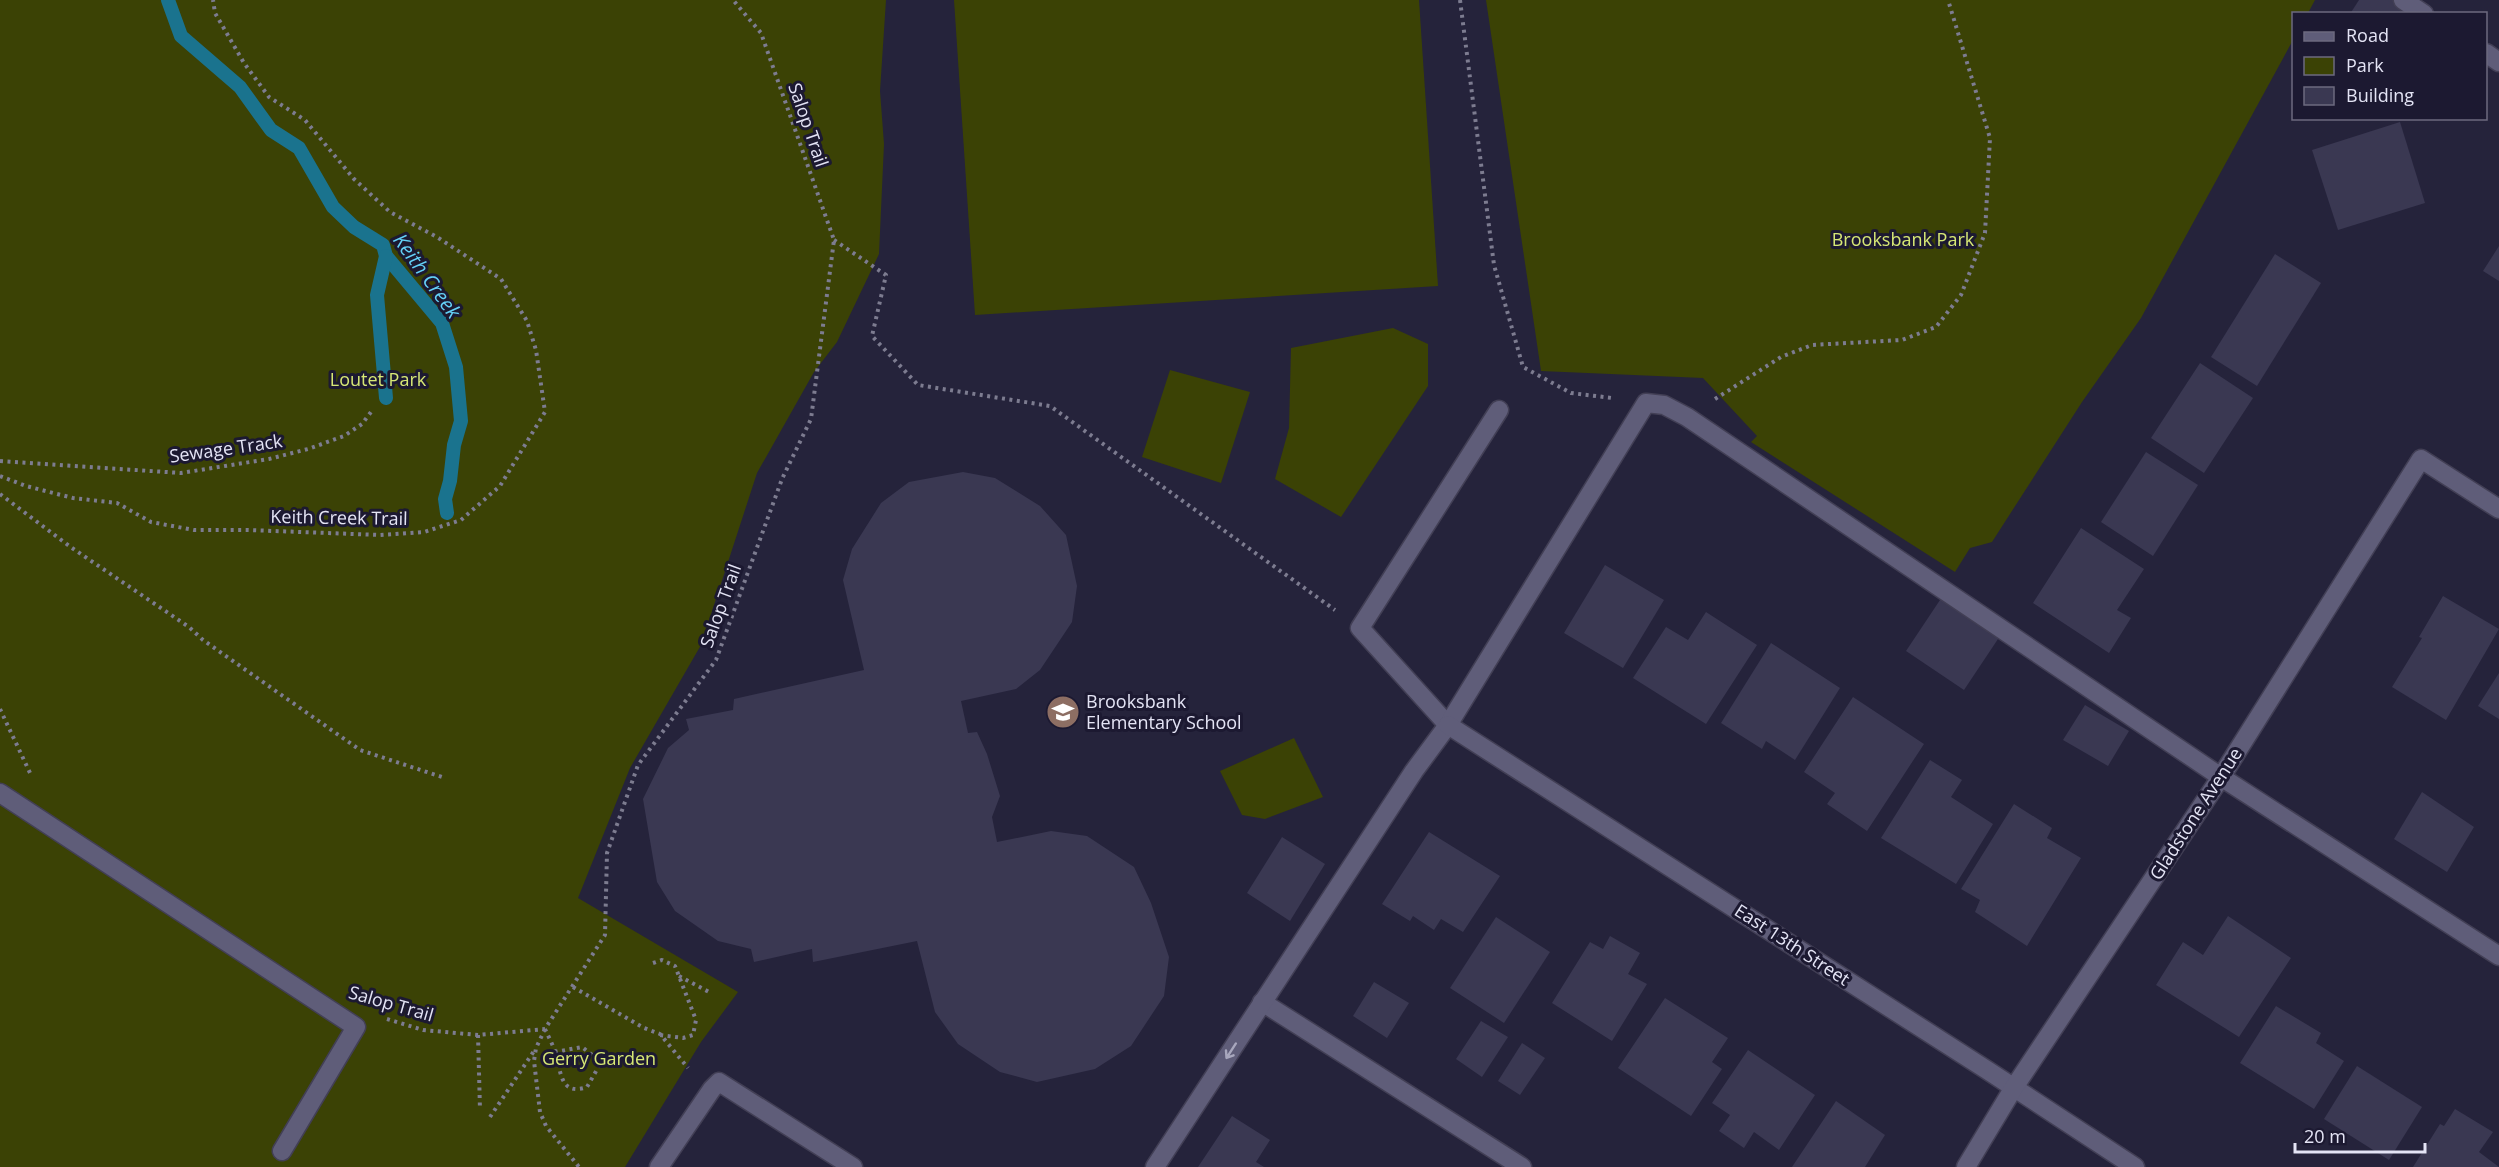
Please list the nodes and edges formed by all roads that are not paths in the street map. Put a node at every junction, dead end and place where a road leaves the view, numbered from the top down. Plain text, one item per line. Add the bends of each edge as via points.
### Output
1 (2403, 0) edge
2 (2421, 12) edge
3 (1499, 410) dead end
4 (2499, 509) edge
5 (1448, 724) junction
6 (2221, 777) junction
7 (0, 793) edge
8 (2499, 956) edge
9 (1262, 1002) junction
10 (2013, 1089) junction
11 (282, 1150) dead end
12 (659, 1167) edge
13 (853, 1167) edge
14 (1155, 1167) edge
15 (1522, 1167) edge
16 (1966, 1167) edge
17 (2135, 1167) edge

1 - 2 street
3 - 5 street, East 13th Street via 1360,628
4 - 6 street, Gladstone Avenue via 2421,459
5 - 6 street via 1646,403 1664,405 1687,417
5 - 9 street
5 - 10 street, East 13th Street
6 - 8 street
6 - 10 street, Gladstone Avenue
7 - 11 street via 356,1027
9 -> 14 street
9 - 15 street
10 - 16 street, Gladstone Avenue
10 - 17 street, East 13th Street
12 - 13 street via 716,1086

